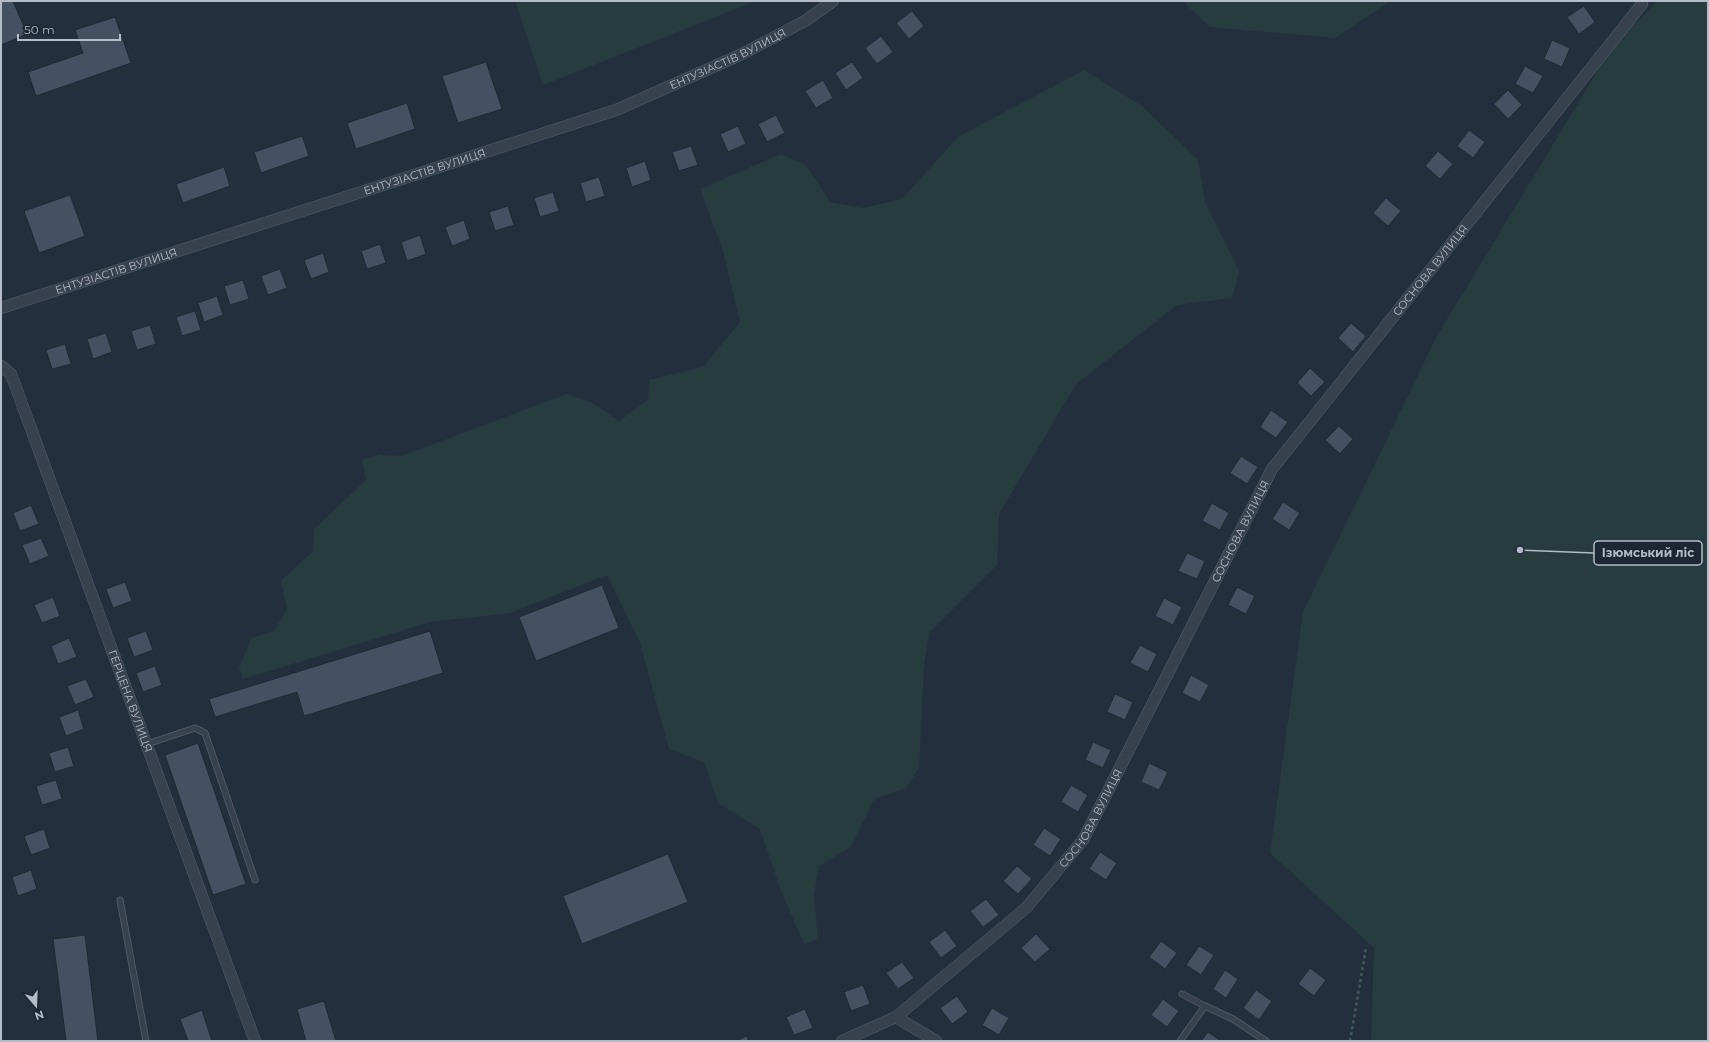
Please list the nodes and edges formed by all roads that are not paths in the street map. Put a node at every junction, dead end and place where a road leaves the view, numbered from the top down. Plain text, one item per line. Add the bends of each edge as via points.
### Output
1 (833, 1) edge
2 (1642, 4) dead end
3 (1, 308) edge
4 (1, 366) edge
5 (147, 744) junction
6 (255, 880) dead end
7 (120, 900) dead end
8 (1182, 994) dead end
9 (1205, 1006) junction
10 (896, 1017) junction
11 (146, 1041) edge
12 (255, 1041) edge
13 (842, 1041) edge
14 (936, 1041) edge
15 (1180, 1041) edge
16 (1266, 1041) edge

1 - 3 street, ЕНТУЗІАСТІВ ВУЛИЦЯ via 805,21 740,55 616,110
2 - 10 street, СОСНОВА ВУЛИЦЯ via 1272,469 1083,840 1026,908
4 - 5 street, ГЕРЦЕНА ВУЛИЦЯ via 11,374
5 - 6 lane via 196,728 205,733
5 - 12 street, ГЕРЦЕНА ВУЛИЦЯ
7 - 11 lane
8 - 9 lane
9 - 15 lane
9 - 16 lane via 1234,1019
10 - 13 street, СОСНОВА ВУЛИЦЯ
10 - 14 street

